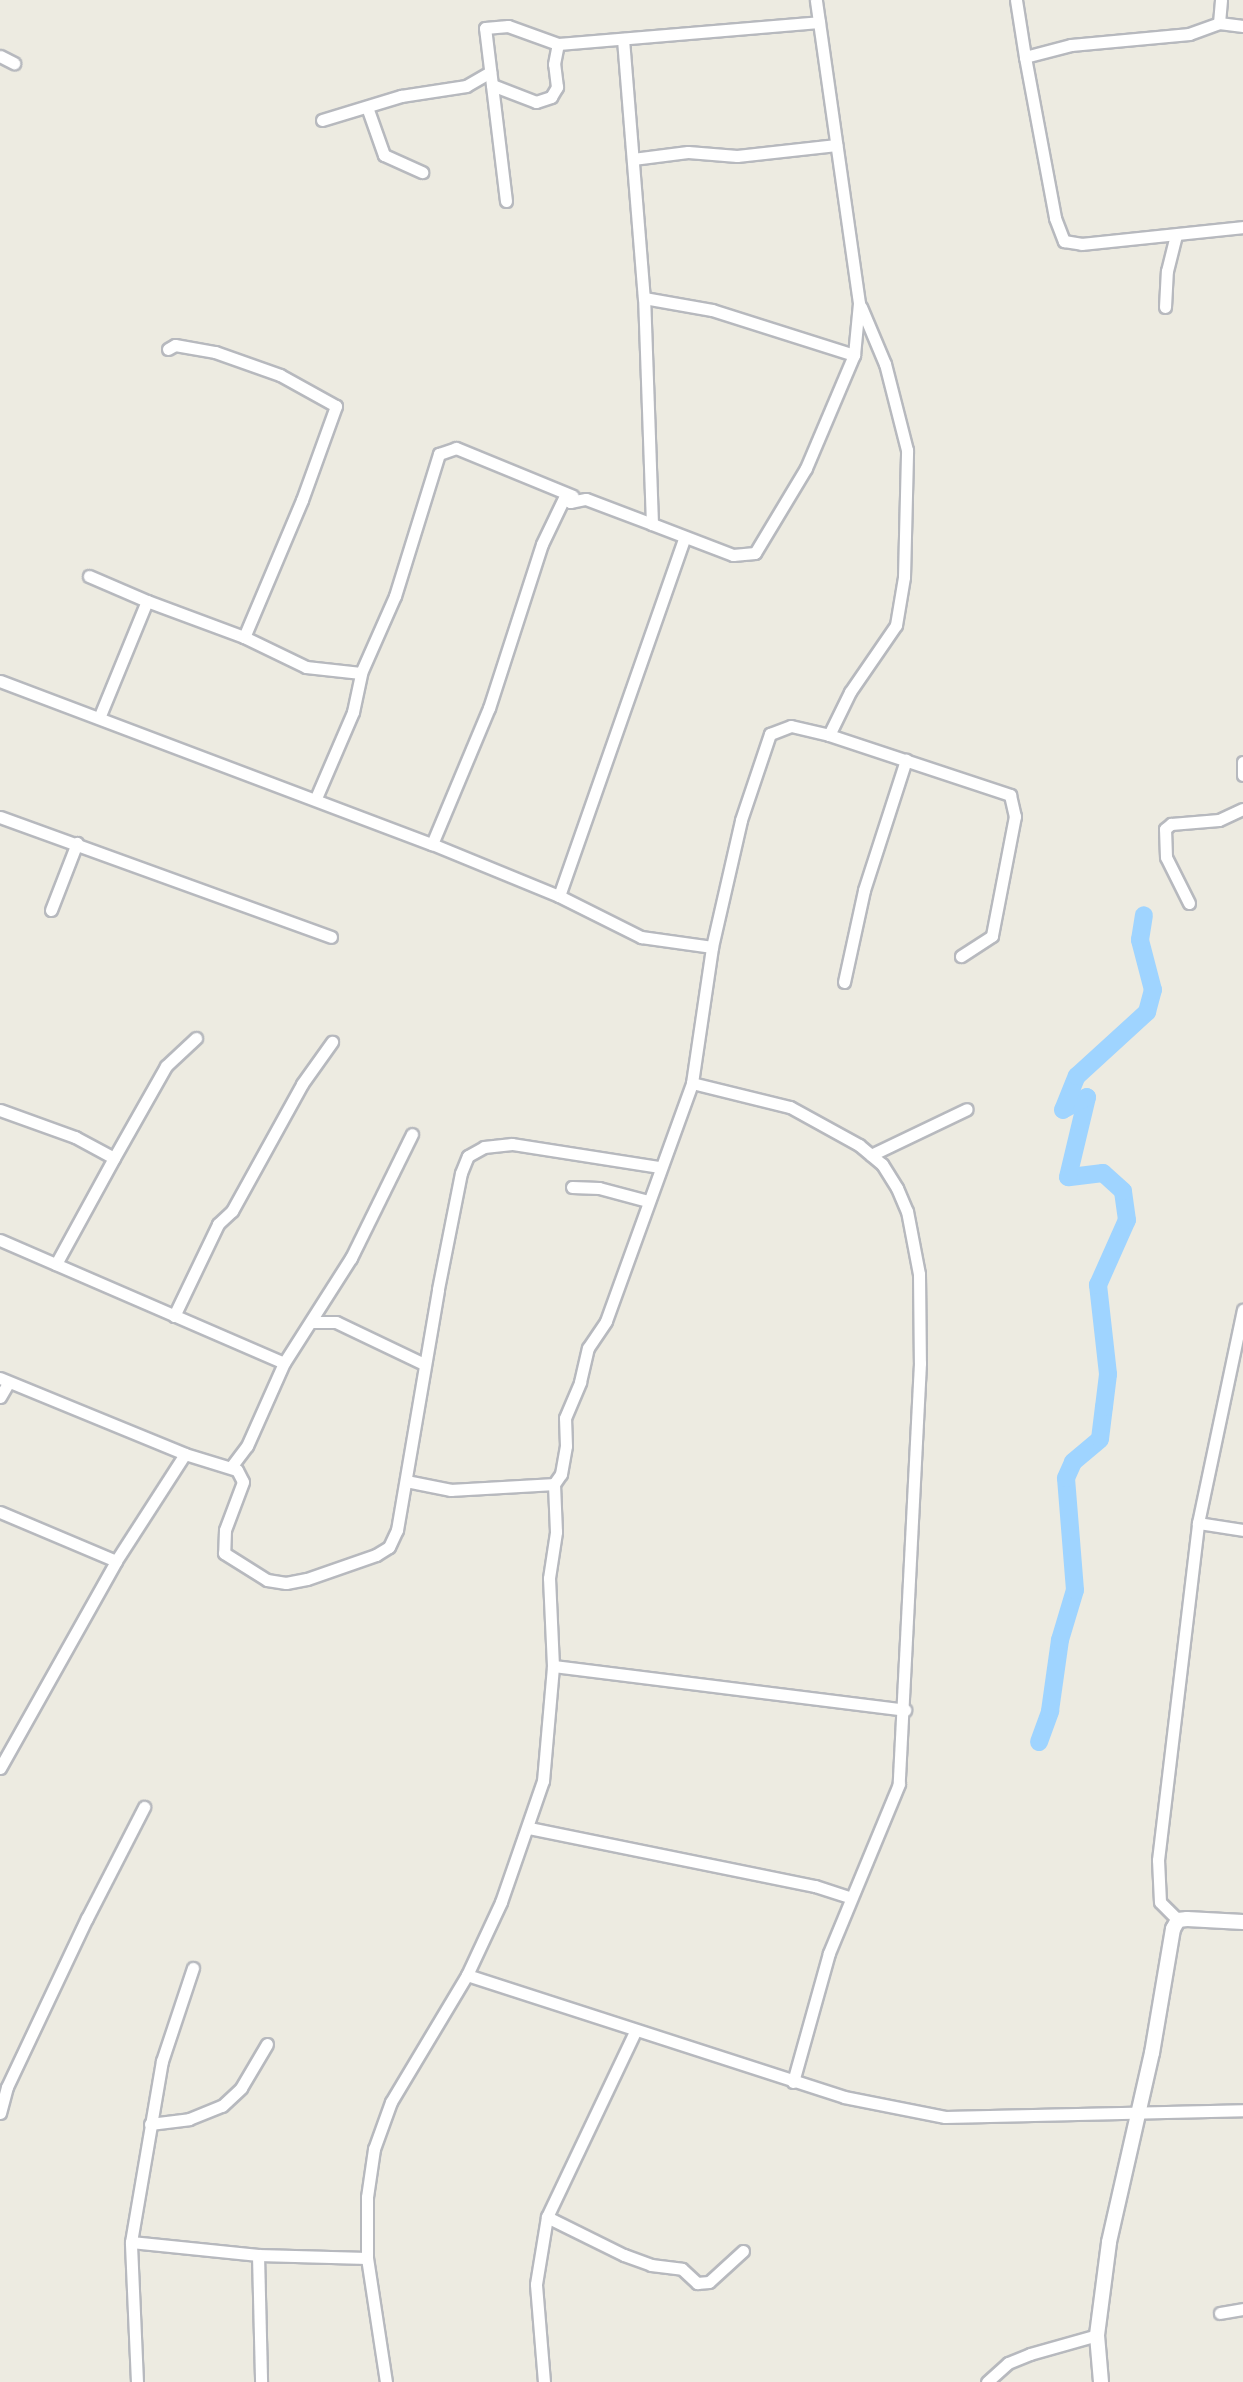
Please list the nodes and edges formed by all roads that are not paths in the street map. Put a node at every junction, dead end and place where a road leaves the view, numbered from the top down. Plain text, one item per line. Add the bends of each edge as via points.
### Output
1 (816, 0) edge
2 (1016, 0) edge
3 (1221, 0) edge
4 (819, 22) junction
5 (1219, 23) junction
6 (1243, 26) edge
7 (623, 39) junction
8 (558, 44) junction
9 (0, 56) edge
10 (1024, 57) junction
11 (14, 62) dead end
12 (491, 79) junction
13 (367, 107) junction
14 (322, 120) dead end
15 (836, 145) junction
16 (633, 159) junction
17 (422, 172) dead end
18 (506, 201) dead end
19 (1243, 227) edge
20 (1176, 236) junction
21 (644, 298) junction
22 (858, 303) junction
23 (1166, 307) dead end
24 (168, 349) dead end
25 (854, 355) junction
26 (578, 498) junction
27 (652, 524) junction
28 (685, 537) junction
29 (89, 576) dead end
30 (147, 601) junction
31 (244, 636) junction
32 (361, 673) junction
33 (0, 682) edge
34 (100, 718) junction
35 (829, 735) junction
36 (906, 760) junction
37 (1243, 762) edge
38 (1243, 775) edge
39 (316, 798) junction
40 (1243, 809) edge
41 (0, 817) edge
42 (76, 843) junction
43 (432, 844) junction
44 (560, 896) junction
45 (1189, 903) dead end
46 (50, 910) dead end
47 (331, 938) dead end
48 (712, 946) junction
49 (961, 956) dead end
50 (844, 982) dead end
51 (196, 1038) dead end
52 (332, 1042) dead end
53 (692, 1083) junction
54 (967, 1109) dead end
55 (0, 1110) edge
56 (412, 1134) dead end
57 (871, 1154) junction
58 (114, 1158) junction
59 (659, 1167) junction
60 (572, 1187) dead end
61 (648, 1201) junction
62 (0, 1240) edge
63 (56, 1264) junction
64 (1243, 1310) edge
65 (174, 1316) junction
66 (312, 1322) junction
67 (284, 1363) junction
68 (424, 1364) junction
69 (4, 1380) edge
70 (0, 1398) edge
71 (184, 1454) junction
72 (231, 1467) junction
73 (406, 1480) junction
74 (554, 1484) junction
75 (0, 1512) edge
76 (1198, 1523) junction
77 (1243, 1530) edge
78 (116, 1561) junction
79 (553, 1666) junction
80 (905, 1710) junction
81 (0, 1768) edge
82 (144, 1807) dead end
83 (529, 1828) junction
84 (849, 1898) junction
85 (1178, 1920) junction
86 (1243, 1922) edge
87 (193, 1968) dead end
88 (467, 1975) junction
89 (635, 2032) junction
90 (267, 2044) dead end
91 (793, 2082) junction
92 (1243, 2110) edge
93 (1139, 2112) junction
94 (0, 2113) edge
95 (150, 2124) junction
96 (547, 2217) junction
97 (131, 2242) junction
98 (743, 2251) dead end
99 (258, 2256) junction
100 (368, 2258) junction
101 (1243, 2309) edge
102 (1220, 2314) dead end
103 (1097, 2335) junction
104 (137, 2382) edge
105 (261, 2382) edge
106 (386, 2382) edge
107 (544, 2382) edge
108 (987, 2382) edge
109 (1101, 2382) edge

1 - 4 street
2 - 10 street
3 - 5 street
4 - 7 street
4 - 15 street
5 - 6 street
5 - 10 street via 1189,34 1071,45
7 - 8 street
7 - 16 street
8 - 12 street via 552,97 536,102
8 - 12 street via 492,24 483,39
9 - 11 street
10 - 20 street via 1064,240
12 - 13 street
12 - 18 street
13 - 14 street
13 - 17 street via 384,155
15 - 16 street
15 - 22 street
16 - 21 street
19 - 20 street
20 - 23 street
21 - 25 street via 712,310
21 - 27 street
22 - 25 street
22 - 35 street via 885,364 907,450 904,577 896,625
24 - 31 street via 215,352 280,374 336,406
25 - 28 street via 806,468 755,554 733,556
26 - 27 street
26 - 32 street via 456,448 440,454 395,596
26 - 43 street via 570,502 566,494 542,544 490,708
27 - 28 street
28 - 44 street
29 - 30 street
30 - 31 street
30 - 34 street
31 - 32 street via 306,667
32 - 39 street via 353,712
33 - 34 street
34 - 39 street
35 - 36 street
35 - 48 street via 792,726 770,734 741,820
36 - 49 street via 1014,800 992,936
36 - 50 street via 864,890
37 - 38 street
39 - 43 street
40 - 45 street via 1209,823 1165,829 1166,858
41 - 42 street
42 - 46 street
42 - 47 street
43 - 44 street
44 - 48 street via 641,937
48 - 53 street
51 - 58 street via 166,1066
52 - 65 street via 232,1212 218,1224
53 - 57 street via 790,1108
53 - 59 street
54 - 57 street
55 - 58 street via 75,1136
56 - 66 street
57 - 80 street via 906,1211 920,1303
58 - 63 street
59 - 61 street
59 - 68 street via 512,1144 468,1156
60 - 61 street
61 - 74 street via 606,1321 588,1348 565,1418 566,1446
62 - 63 street
63 - 65 street
64 - 76 street
65 - 67 street
66 - 67 street
66 - 68 street via 336,1322
67 - 72 street
68 - 73 street
69 - 70 street
69 - 71 street
71 - 72 street
71 - 78 street
72 - 73 street via 244,1482 225,1530 224,1552 267,1580 286,1583 389,1547
73 - 74 street via 451,1490
74 - 79 street
75 - 78 street
76 - 77 street
76 - 85 street via 1158,1860 1160,1902
78 - 81 street
79 - 80 street
79 - 83 street via 548,1750
80 - 84 street via 899,1784
82 - 94 street
83 - 84 street
83 - 88 street
84 - 91 street
85 - 86 street
85 - 93 street
87 - 95 street via 162,2061
88 - 89 street
88 - 100 street via 408,2068 374,2149
89 - 91 street
89 - 96 street
90 - 95 street via 222,2106
91 - 93 street via 945,2117
92 - 93 street
93 - 103 street via 1109,2242
95 - 97 street
96 - 98 street via 652,2266 682,2268 697,2283 709,2282
96 - 107 street via 536,2284
97 - 99 street
97 - 104 street
99 - 100 street
99 - 105 street
100 - 106 street
101 - 102 street
103 - 108 street via 1030,2354
103 - 109 street

